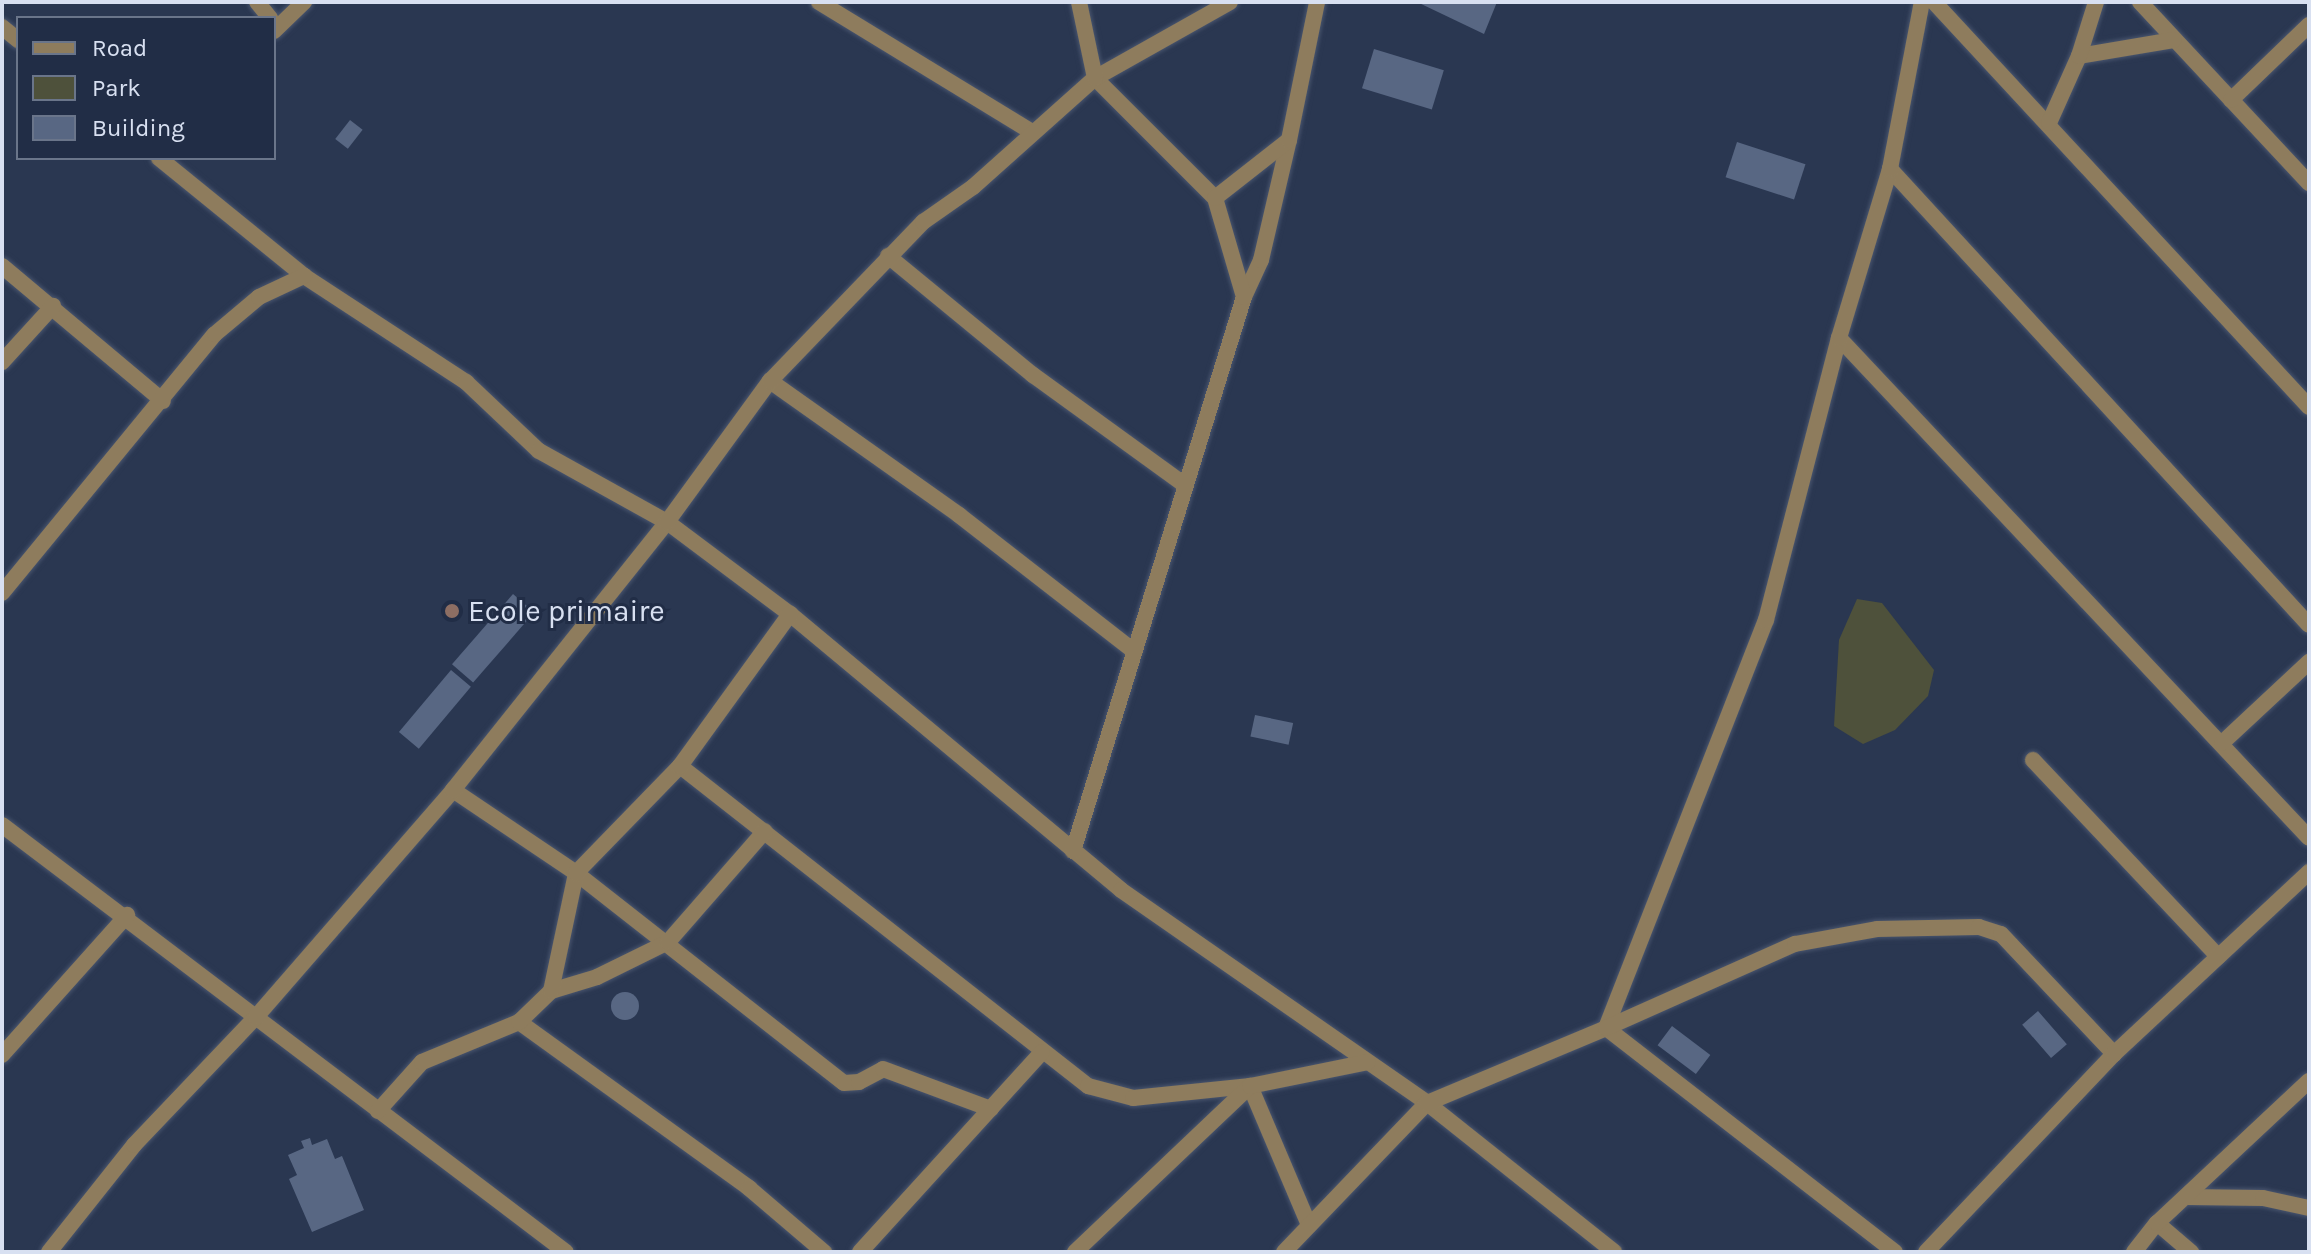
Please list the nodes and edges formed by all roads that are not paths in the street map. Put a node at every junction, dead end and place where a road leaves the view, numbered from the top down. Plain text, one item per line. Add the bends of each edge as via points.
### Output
1 (304, 2) edge
2 (1079, 2) edge
3 (1230, 2) edge
4 (1317, 2) edge
5 (1922, 2) edge
6 (1934, 2) edge
7 (2096, 2) edge
8 (2140, 2) edge
9 (824, 4) edge
10 (276, 23) edge
11 (2309, 25) edge
12 (2174, 40) junction
13 (2079, 56) junction
14 (1095, 78) junction
15 (2231, 100) junction
16 (2049, 123) junction
17 (1030, 131) junction
18 (1289, 140) junction
19 (170, 162) edge
20 (1890, 169) junction
21 (2309, 183) edge
22 (1215, 198) junction
23 (888, 256) junction
24 (2, 266) edge
25 (304, 276) junction
26 (1244, 297) junction
27 (53, 306) junction
28 (1839, 338) junction
29 (2, 362) edge
30 (770, 381) junction
31 (163, 401) junction
32 (2309, 407) edge
33 (1185, 485) junction
34 (667, 522) junction
35 (2, 593) edge
36 (790, 614) junction
37 (2309, 625) edge
38 (1134, 651) junction
39 (2309, 662) edge
40 (2222, 743) junction
41 (2033, 760) dead end
42 (680, 766) junction
43 (453, 790) junction
44 (2, 825) edge
45 (765, 831) junction
46 (2309, 838) edge
47 (1073, 851) junction
48 (2309, 872) edge
49 (576, 873) junction
50 (127, 915) junction
51 (668, 942) junction
52 (2218, 956) junction
53 (551, 991) junction
54 (256, 1017) junction
55 (519, 1022) junction
56 (1606, 1028) junction
57 (1042, 1052) junction
58 (2114, 1054) junction
59 (2, 1055) edge
60 (1368, 1062) junction
61 (2309, 1081) edge
62 (1250, 1086) junction
63 (1427, 1103) junction
64 (991, 1109) junction
65 (378, 1111) junction
66 (2186, 1197) junction
67 (2309, 1208) edge
68 (2157, 1223) junction
69 (1309, 1225) junction
70 (49, 1252) edge
71 (566, 1252) edge
72 (824, 1252) edge
73 (860, 1252) edge
74 (1075, 1252) edge
75 (1284, 1252) edge
76 (1614, 1252) edge
77 (1895, 1252) edge
78 (1926, 1252) edge
79 (2134, 1252) edge
80 (2191, 1252) edge

1 - 10 street
2 - 14 street
3 - 14 street
4 - 18 street
5 - 20 street
6 - 16 street
7 - 13 street
8 - 12 street
9 - 17 street
11 - 15 street
12 - 13 street
12 - 15 street
13 - 16 street
14 - 17 street
14 - 22 street
15 - 21 street
16 - 32 street
17 - 23 street via 973,187 923,222
18 - 22 street
18 - 26 street via 1261,260
19 - 25 street
20 - 28 street
20 - 37 street
22 - 26 street
23 - 30 street
23 - 33 street via 1033,375
24 - 27 street
25 - 31 street via 259,297 215,334
25 - 34 street via 466,382 539,451
26 - 33 street
27 - 29 street
27 - 31 street
28 - 40 street
28 - 56 street via 1766,620
30 - 34 street
30 - 38 street via 959,515
31 - 35 street
33 - 38 street
34 - 36 street
34 - 43 street
36 - 42 street
36 - 47 street
38 - 47 street
39 - 40 street
40 - 46 street
41 - 52 street
42 - 45 street
42 - 49 street
43 - 49 street
43 - 54 street
44 - 50 street
45 - 51 street
45 - 57 street
47 - 60 street
48 - 52 street
49 - 51 street
49 - 53 street
50 - 54 street
50 - 59 street
51 - 53 street via 597,977
51 - 64 street via 844,1083 859,1082 883,1069
52 - 58 street
53 - 55 street
54 - 65 street
54 - 70 street via 134,1145
55 - 65 street via 422,1062
55 - 72 street via 749,1188
56 - 58 street via 1795,944 1877,929 1979,927 2001,934
56 - 63 street
56 - 77 street
57 - 62 street via 1088,1086 1133,1098
57 - 64 street
58 - 78 street
60 - 62 street
60 - 63 street
61 - 66 street
62 - 69 street
62 - 74 street
63 - 69 street
63 - 76 street
64 - 73 street
65 - 71 street
66 - 67 street via 2263,1198
66 - 68 street
68 - 79 street
68 - 80 street
69 - 75 street

